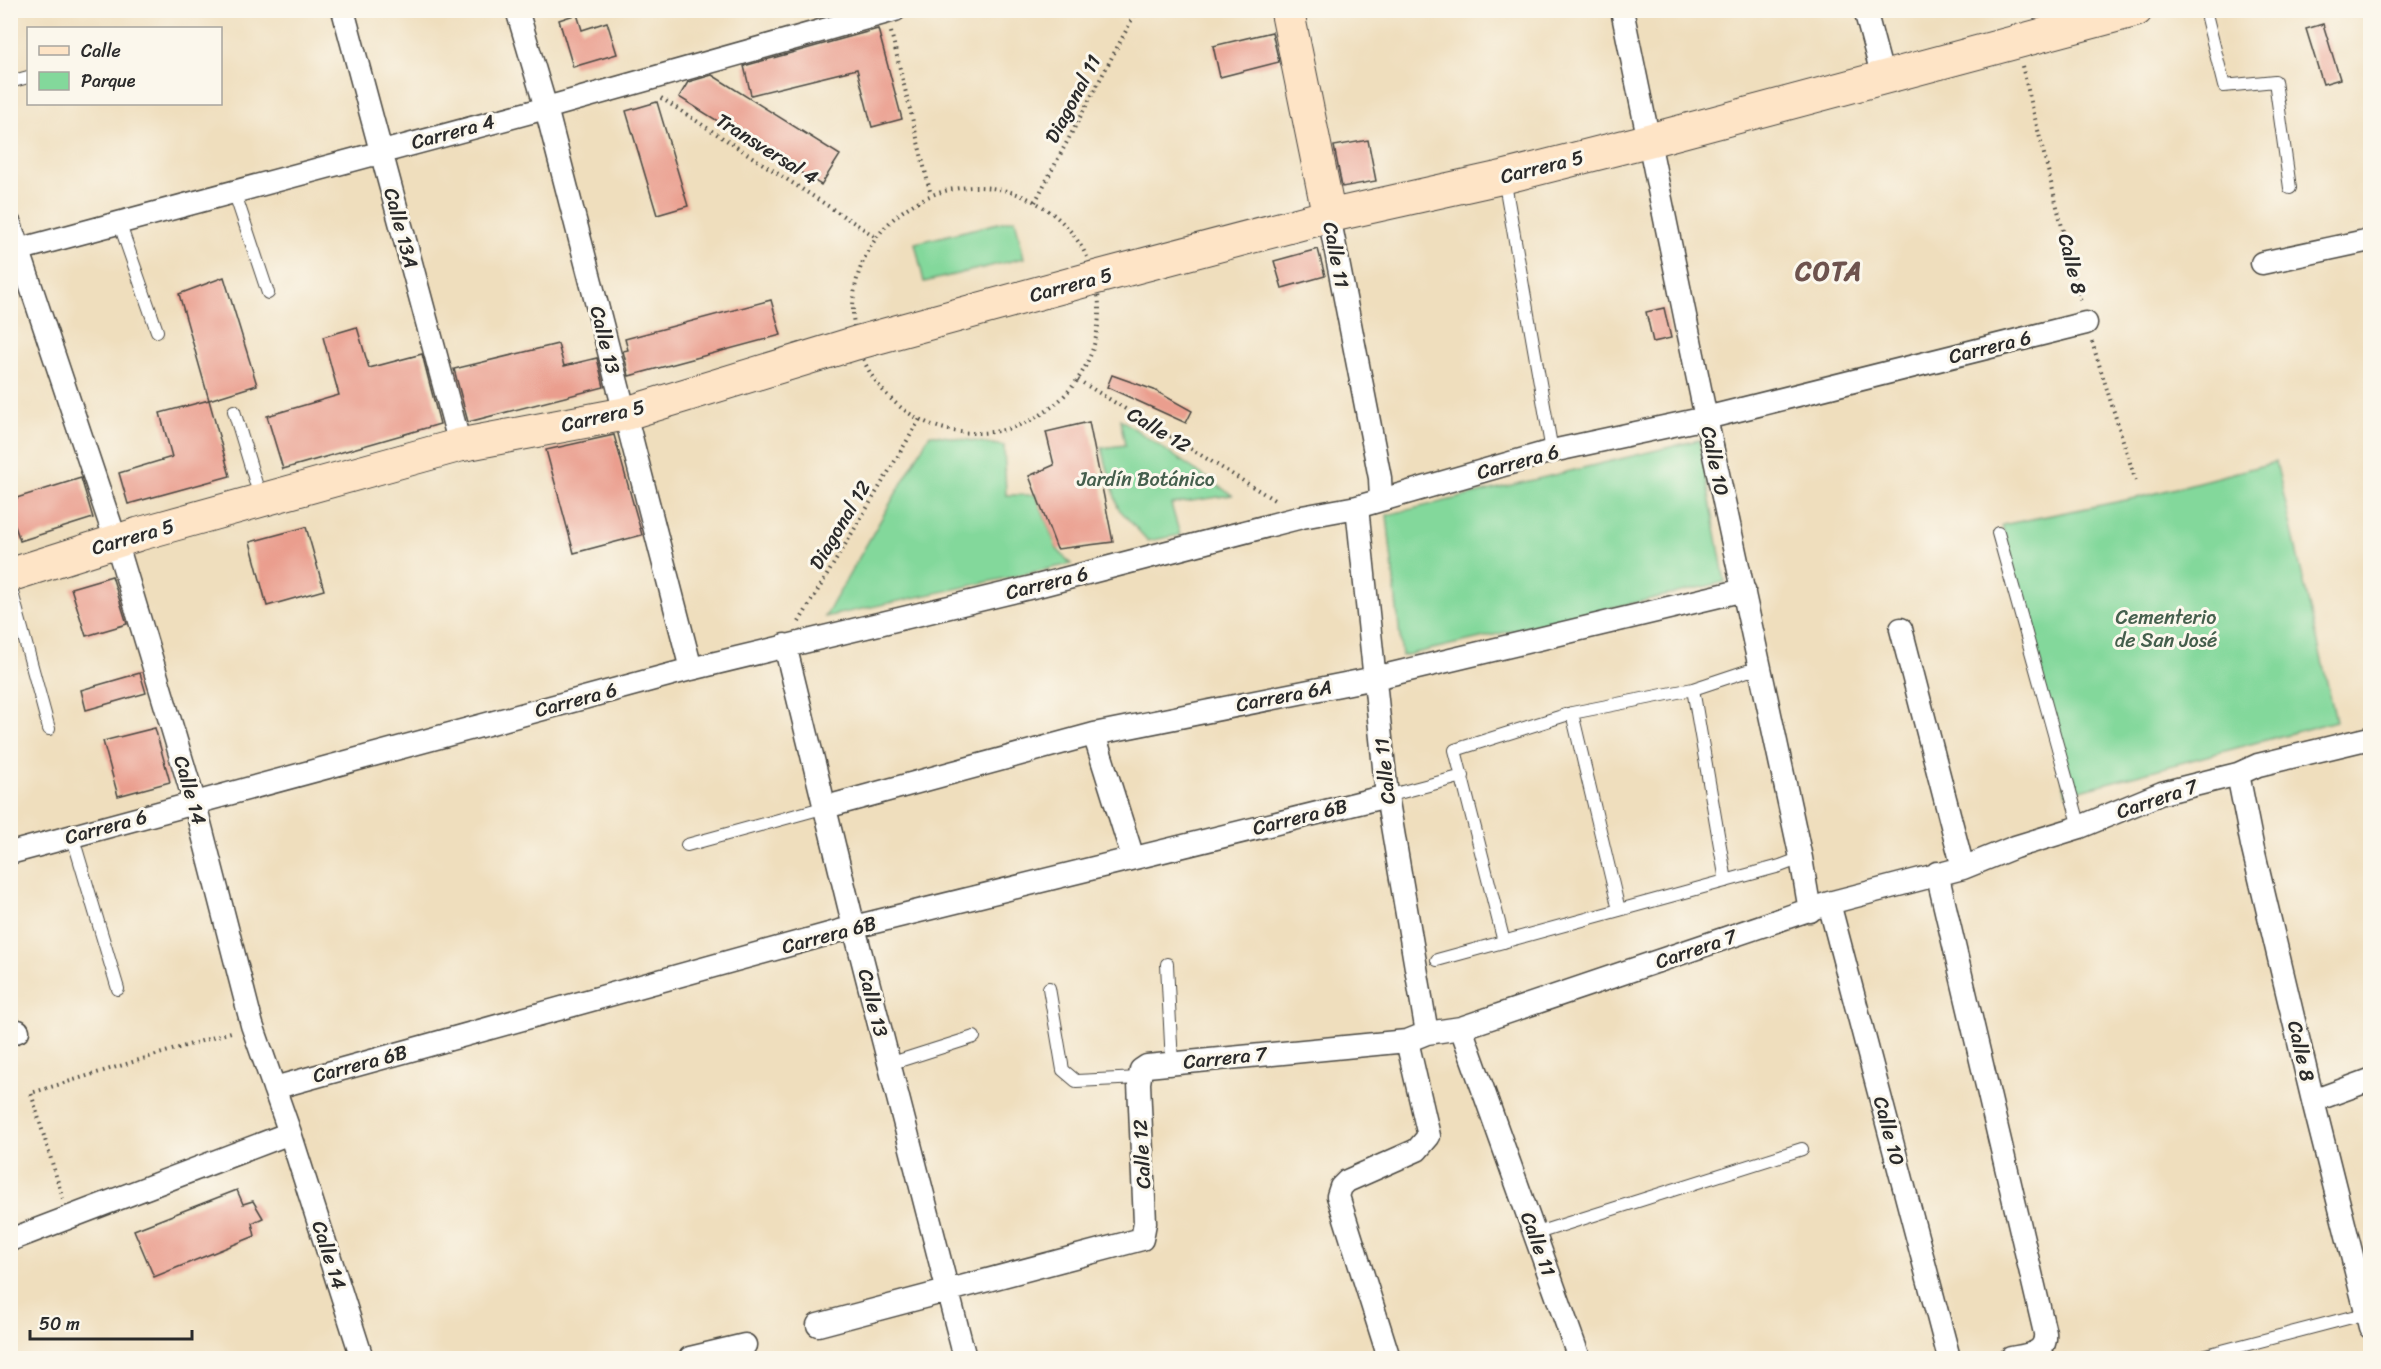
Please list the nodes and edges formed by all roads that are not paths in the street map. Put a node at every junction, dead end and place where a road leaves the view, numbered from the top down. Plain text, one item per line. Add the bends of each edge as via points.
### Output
1 (343, 10) edge
2 (517, 10) edge
3 (1287, 10) edge
4 (1622, 10) edge
5 (1865, 10) edge
6 (2136, 10) edge
7 (2205, 10) edge
8 (889, 11) edge
9 (2063, 20) edge
10 (27, 77) edge
11 (1883, 78) junction
12 (10, 82) edge
13 (546, 108) junction
14 (1650, 140) junction
15 (381, 151) junction
16 (1504, 177) junction
17 (2290, 188) dead end
18 (234, 191) junction
19 (1329, 216) junction
20 (119, 222) junction
21 (10, 224) edge
22 (2370, 240) edge
23 (15, 251) edge
24 (2262, 262) dead end
25 (268, 293) dead end
26 (2086, 323) road end
27 (157, 332) dead end
28 (234, 411) dead end
29 (624, 414) junction
30 (1706, 418) junction
31 (460, 445) junction
32 (1552, 451) junction
33 (1382, 500) junction
34 (261, 501) junction
35 (1357, 507) junction
36 (1998, 532) dead end
37 (116, 541) junction
38 (10, 575) edge
39 (10, 585) edge
40 (1744, 590) junction
41 (1901, 628) dead end
42 (785, 645) junction
43 (691, 669) junction
44 (1761, 671) junction
45 (1375, 678) junction
46 (1693, 689) junction
47 (1572, 713) junction
48 (49, 729) dead end
49 (1094, 734) junction
50 (2370, 738) edge
51 (2238, 774) junction
52 (1463, 776) junction
53 (1387, 796) junction
54 (195, 804) junction
55 (826, 807) junction
56 (2080, 828) junction
57 (72, 835) junction
58 (687, 845) dead end
59 (10, 853) edge
60 (1133, 858) junction
61 (1801, 858) junction
62 (1963, 868) junction
63 (1937, 873) junction
64 (1726, 881) junction
65 (1819, 907) junction
66 (1619, 910) junction
67 (854, 927) junction
68 (1504, 942) junction
69 (1437, 960) dead end
70 (1167, 964) dead end
71 (1049, 988) dead end
72 (118, 989) dead end
73 (1461, 1028) junction
74 (974, 1037) dead end
75 (1417, 1037) junction
76 (889, 1064) junction
77 (1172, 1064) junction
78 (1141, 1074) junction
79 (2370, 1080) edge
80 (274, 1088) junction
81 (2313, 1101) junction
82 (290, 1133) junction
83 (1802, 1149) dead end
84 (1534, 1234) junction
85 (10, 1240) edge
86 (947, 1292) junction
87 (2369, 1319) edge
88 (818, 1325) dead end
89 (744, 1345) dead end
90 (362, 1359) edge
91 (690, 1359) edge
92 (965, 1359) edge
93 (1389, 1359) edge
94 (1579, 1359) edge
95 (1950, 1359) edge
96 (2011, 1359) edge
97 (2195, 1359) edge

1 - 15 street, Calle 13A
2 - 13 street, Calle 13
3 - 19 main road, Calle 11
4 - 14 street, Calle 10
5 - 11 street
6 - 9 main road, Carrera 5
7 - 17 lane via 2224,86 2275,81
8 - 13 street, Carrera 4
9 - 11 main road, Carrera 5 via 2014,42
10 - 12 lane
11 - 14 main road, Carrera 5
13 - 15 street, Carrera 4
13 - 29 street, Calle 13
14 - 16 main road, Carrera 5
14 - 30 street, Calle 10
15 - 18 street, Carrera 4
15 - 31 street, Calle 13A
16 - 19 main road, Carrera 5
16 - 32 lane
18 - 20 street, Carrera 4
18 - 25 lane
19 - 29 main road, Carrera 5 via 856,344
19 - 33 street, Calle 11
20 - 23 street, Carrera 4
20 - 27 lane
21 - 23 street, Calle 14
22 - 24 street
23 - 37 street, Calle 14
26 - 30 street, Carrera 6
28 - 34 lane
29 - 31 main road, Carrera 5
29 - 43 street, Calle 13
30 - 32 street, Carrera 6
30 - 40 street, Calle 10
31 - 34 main road, Carrera 5
32 - 33 street, Carrera 6
33 - 35 street, Carrera 6
34 - 37 main road, Carrera 5
35 - 42 street, Carrera 6 via 1302,517 1041,585
35 - 45 street, Calle 11
36 - 56 lane
37 - 38 main road, Carrera 5
37 - 54 street, Calle 14
39 - 48 lane
40 - 44 street, Calle 10
40 - 45 street, Carrera 6A
41 - 62 street
42 - 43 street, Carrera 6
42 - 55 street, Calle 13
43 - 54 street, Carrera 6
44 - 46 lane via 1747,671
44 - 61 street, Calle 10
45 - 49 street, Carrera 6A
45 - 53 street, Calle 11
46 - 47 lane
46 - 64 lane
47 - 52 lane via 1455,750
47 - 66 lane
49 - 55 street, Carrera 6A
49 - 60 street
50 - 51 street, Carrera 7 via 2258,765
51 - 56 street, Carrera 7 via 2162,793
51 - 81 street, Calle 8
52 - 53 lane
52 - 68 lane
53 - 60 street, Carrera 6B
53 - 75 street, Calle 11
54 - 57 street, Carrera 6
54 - 80 street, Calle 14 via 252,1025
55 - 58 lane
55 - 67 street, Calle 13
56 - 62 street, Carrera 7 via 2015,847
57 - 59 street, Carrera 6
57 - 72 lane
60 - 67 street, Carrera 6B
61 - 64 lane
61 - 65 street, Calle 10
62 - 63 street, Carrera 7
63 - 65 street, Carrera 7
63 - 96 street via 2045,1333 2038,1352
64 - 66 lane
65 - 73 street, Carrera 7
65 - 95 street, Calle 10
66 - 68 lane
67 - 76 street, Calle 13
67 - 80 street, Carrera 6B
68 - 69 lane
70 - 77 lane
71 - 78 lane via 1063,1070 1076,1081
73 - 75 street, Carrera 7
73 - 84 street, Calle 11
74 - 76 lane
75 - 77 street, Carrera 7
75 - 93 street, Calle 11 via 1429,1136 1417,1150 1347,1181 1338,1196
76 - 86 street, Calle 13
77 - 78 street, Carrera 7 via 1147,1066
78 - 86 street, Calle 12 via 1145,1223 1142,1239
79 - 81 street
80 - 82 street, Calle 14
81 - 87 street, Calle 8
82 - 85 street
82 - 90 street, Calle 14
83 - 84 lane
84 - 94 street, Calle 11
86 - 88 street
86 - 92 street, Calle 13
87 - 97 lane via 2352,1317
89 - 91 street

